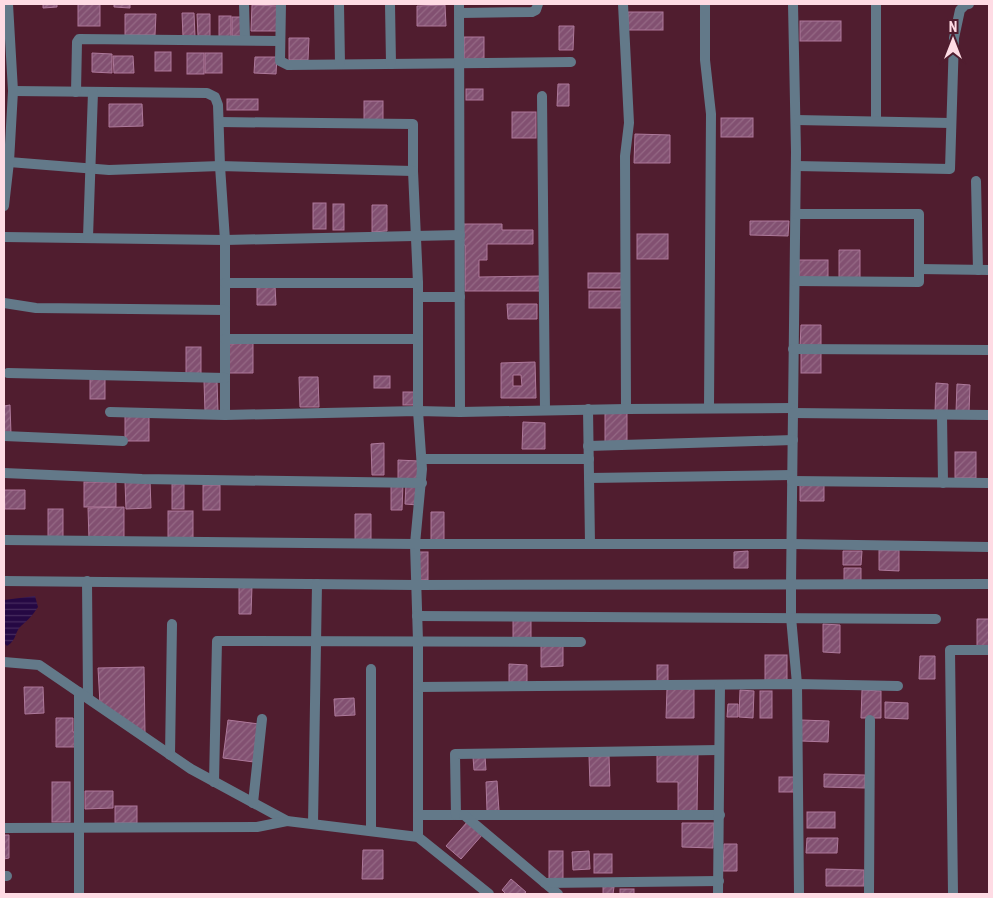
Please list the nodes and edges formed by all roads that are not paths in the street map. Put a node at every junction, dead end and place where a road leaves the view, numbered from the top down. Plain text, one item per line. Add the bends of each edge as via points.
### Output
1 (8, 4) edge
2 (244, 4) edge
3 (281, 4) edge
4 (339, 4) edge
5 (390, 4) edge
6 (538, 4) edge
7 (622, 4) edge
8 (705, 4) edge
9 (793, 4) edge
10 (876, 4) edge
11 (969, 4) edge
12 (460, 8) edge
13 (244, 40) junction
14 (280, 41) junction
15 (8, 44) edge
16 (571, 62) dead end
17 (459, 63) junction
18 (340, 64) junction
19 (391, 64) junction
20 (13, 91) junction
21 (76, 92) junction
22 (93, 92) junction
23 (542, 96) dead end
24 (796, 120) junction
25 (876, 121) junction
26 (219, 122) junction
27 (951, 123) junction
28 (9, 162) junction
29 (220, 166) junction
30 (796, 166) junction
31 (91, 169) junction
32 (413, 172) junction
33 (976, 182) dead end
34 (4, 206) edge
35 (796, 214) junction
36 (416, 235) junction
37 (460, 235) junction
38 (4, 237) edge
39 (88, 237) junction
40 (225, 240) junction
41 (919, 269) junction
42 (978, 270) junction
43 (989, 270) edge
44 (795, 282) junction
45 (225, 283) junction
46 (418, 283) junction
47 (418, 296) junction
48 (460, 297) junction
49 (4, 303) edge
50 (225, 310) junction
51 (418, 338) junction
52 (225, 339) junction
53 (793, 349) junction
54 (989, 350) edge
55 (8, 373) dead end
56 (225, 378) junction
57 (709, 408) junction
58 (588, 409) junction
59 (626, 409) junction
60 (545, 410) junction
61 (418, 411) junction
62 (793, 411) junction
63 (110, 412) dead end
64 (460, 412) junction
65 (225, 414) junction
66 (942, 415) junction
67 (989, 415) edge
68 (4, 436) edge
69 (793, 440) junction
70 (123, 441) dead end
71 (588, 446) junction
72 (589, 458) junction
73 (422, 459) junction
74 (4, 474) edge
75 (589, 478) junction
76 (792, 478) junction
77 (422, 483) junction
78 (943, 483) junction
79 (989, 483) edge
80 (4, 540) edge
81 (415, 544) junction
82 (590, 544) junction
83 (791, 544) junction
84 (989, 547) edge
85 (4, 581) edge
86 (87, 581) junction
87 (317, 584) junction
88 (989, 584) edge
89 (416, 585) junction
90 (791, 585) junction
91 (417, 616) junction
92 (791, 617) junction
93 (936, 620) dead end
94 (172, 624) dead end
95 (314, 641) junction
96 (418, 641) junction
97 (581, 642) dead end
98 (989, 650) edge
99 (4, 662) edge
100 (372, 669) dead end
101 (797, 684) junction
102 (720, 685) junction
103 (898, 686) dead end
104 (418, 687) junction
105 (83, 695) junction
106 (262, 719) dead end
107 (870, 720) dead end
108 (719, 750) junction
109 (170, 755) junction
110 (214, 782) junction
111 (253, 803) junction
112 (720, 815) junction
113 (418, 816) junction
114 (460, 816) junction
115 (287, 821) junction
116 (313, 824) junction
117 (4, 828) edge
118 (79, 828) junction
119 (371, 831) junction
120 (418, 837) junction
121 (718, 881) junction
122 (545, 883) junction
123 (79, 894) edge
124 (489, 894) edge
125 (558, 894) edge
126 (718, 894) edge
127 (799, 894) edge
128 (869, 894) edge
129 (953, 894) edge

1 - 15 street
2 - 13 street
3 - 14 street
4 - 18 street
5 - 19 street
6 - 12 street via 532,12
7 - 59 street via 629,123 625,156
8 - 57 street via 705,60 711,114
9 - 24 street
10 - 25 street
11 - 27 street via 960,10 954,38
12 - 17 street
13 - 14 street
13 - 21 street via 79,39
14 - 18 street via 282,63
15 - 20 street
16 - 17 street
17 - 19 street
17 - 37 street
18 - 19 street
20 - 21 street
20 - 28 street
21 - 22 street
22 - 26 street via 207,93 215,97
22 - 31 street
23 - 60 street
24 - 25 street
24 - 30 street
25 - 27 street
26 - 29 street
26 - 32 street via 413,124
27 - 30 street via 950,169
28 - 31 street
28 - 34 street
29 - 31 street
29 - 32 street
29 - 40 street
30 - 35 street
31 - 39 street
32 - 36 street
33 - 42 street
35 - 41 street via 919,214
35 - 44 street
36 - 37 street
36 - 40 street
36 - 46 street
37 - 48 street
38 - 39 street
39 - 40 street
40 - 45 street
41 - 42 street
41 - 44 street via 919,282
42 - 43 street
44 - 53 street
45 - 46 street
45 - 50 street
46 - 47 street
47 - 48 street
47 - 51 street
48 - 64 street
49 - 50 street via 36,308
50 - 52 street
51 - 52 street
51 - 61 street
52 - 56 street
53 - 54 street
53 - 62 street
55 - 56 street
56 - 65 street
57 - 59 street
57 - 62 street
58 - 59 street
58 - 60 street
58 - 71 street
60 - 64 street
61 - 64 street
61 - 65 street
61 - 73 street
62 - 66 street
62 - 69 street
63 - 65 street
66 - 67 street
66 - 78 street
68 - 70 street
69 - 71 street
69 - 76 street
71 - 72 street
72 - 73 street
72 - 75 street
73 - 77 street
74 - 77 street
75 - 76 street
75 - 82 street
76 - 78 street
76 - 83 street
77 - 81 street
78 - 79 street
80 - 81 street
81 - 82 street
81 - 89 street
82 - 83 street
83 - 84 street
83 - 90 street
85 - 86 street
86 - 87 street
86 - 105 street
87 - 89 street
87 - 95 street
88 - 90 street
89 - 90 street
89 - 91 street
90 - 92 street
91 - 92 street
91 - 96 street
92 - 93 street
92 - 101 street
94 - 109 street
95 - 96 street
95 - 110 street via 217,641
95 - 116 street
96 - 97 street
96 - 104 street
98 - 129 street via 950,650
99 - 105 street via 39,665
100 - 119 street
101 - 102 street
101 - 103 street
101 - 127 street
102 - 104 street
102 - 108 street
104 - 113 street
105 - 109 street
105 - 118 street
106 - 111 street
107 - 128 street
108 - 112 street
108 - 114 street via 455,754
109 - 110 street
110 - 111 street
111 - 115 street
112 - 114 street
112 - 121 street
113 - 114 street
113 - 120 street
114 - 122 street
115 - 116 street
115 - 118 street via 257,827
116 - 119 street
117 - 118 street
118 - 123 street
119 - 120 street
120 - 124 street
121 - 122 street
121 - 126 street
122 - 125 street

